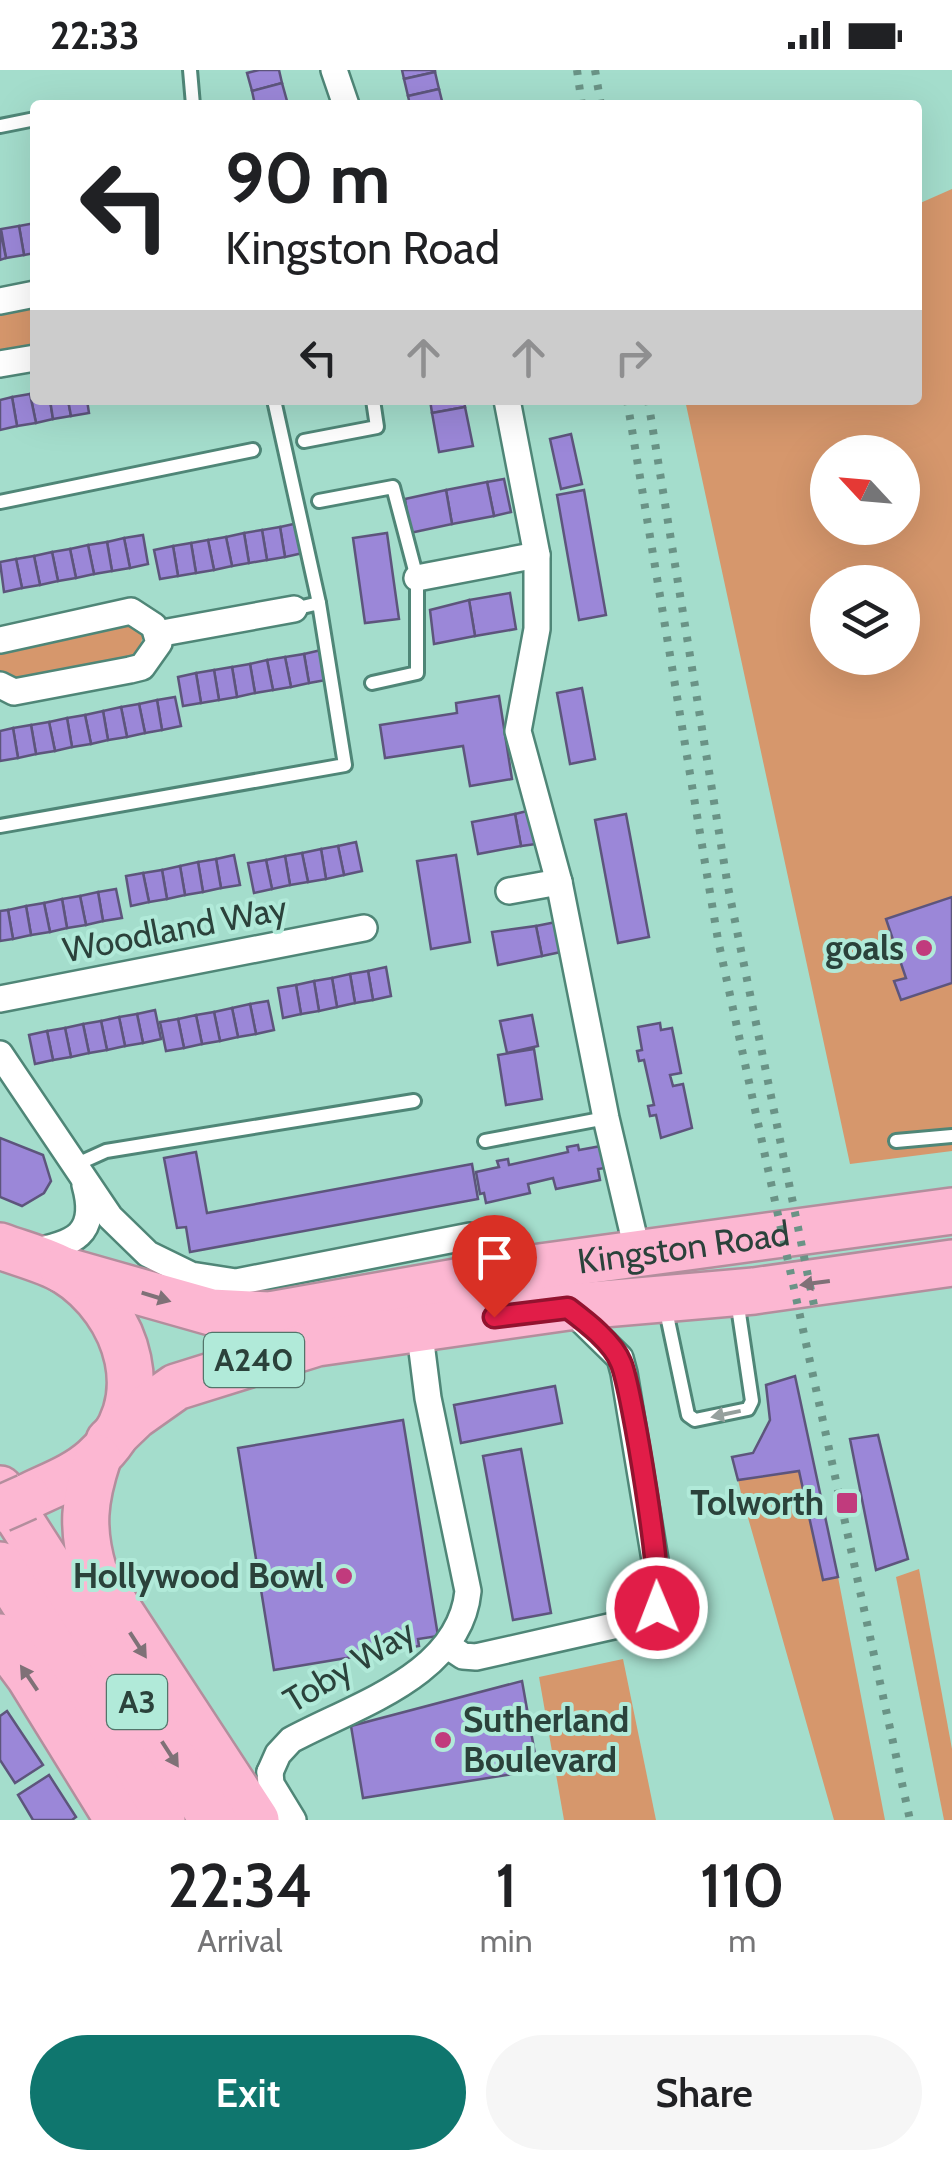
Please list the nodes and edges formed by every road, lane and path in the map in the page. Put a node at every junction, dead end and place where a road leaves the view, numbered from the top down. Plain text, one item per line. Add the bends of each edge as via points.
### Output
1 (190, 70) edge
2 (334, 70) edge
3 (193, 100) edge
4 (344, 100) edge
5 (30, 120) edge
6 (0, 126) edge
7 (30, 295) edge
8 (0, 302) edge
9 (30, 359) edge
10 (0, 364) edge
11 (275, 405) edge
12 (374, 405) edge
13 (508, 405) edge
14 (304, 442) dead end
15 (254, 450) dead end
16 (318, 501) dead end
17 (0, 502) edge
18 (537, 555) junction
19 (417, 578) junction
20 (307, 606) junction
21 (157, 634) junction
22 (0, 640) edge
23 (372, 683) dead end
24 (0, 685) edge
25 (0, 826) edge
26 (559, 882) junction
27 (509, 891) dead end
28 (364, 928) dead end
29 (0, 999) edge
30 (0, 1054) edge
31 (414, 1101) dead end
32 (606, 1118) junction
33 (952, 1136) edge
34 (896, 1141) dead end
35 (485, 1142) dead end
36 (79, 1170) junction
37 (952, 1211) edge
38 (470, 1236) dead end
39 (10, 1250) edge
40 (638, 1254) junction
41 (946, 1269) edge
42 (63, 1270) junction
43 (736, 1293) junction
44 (664, 1299) junction
45 (568, 1308) junction
46 (419, 1327) junction
47 (103, 1450) junction
48 (9, 1498) edge
49 (0, 1565) edge
50 (0, 1637) edge
51 (448, 1646) junction
52 (213, 1760) junction
53 (270, 1772) junction
54 (118, 1820) edge
55 (162, 1820) edge
56 (213, 1820) edge
57 (256, 1820) edge
58 (293, 1820) edge

1 - 3 lane
2 - 4 street
5 - 6 lane
7 - 8 street
9 - 10 street
11 - 20 lane
12 - 14 lane via 377,427
13 - 18 street
15 - 17 lane
16 - 19 lane via 393,487
18 - 19 street
18 - 26 street via 537,629 518,731
19 - 23 lane via 418,673
20 - 21 street
20 - 25 lane via 345,765
21 - 22 street via 146,618 130,611
21 - 24 street via 156,650 142,667 14,692
26 - 27 street
26 - 32 street
28 - 29 street, Woodland Way
30 - 36 street
31 - 36 lane via 106,1150
32 - 35 lane
32 - 40 street
33 - 34 lane
36 - 38 street via 110,1217 148,1254 212,1280 267,1278
36 - 39 street via 90,1208 82,1232 67,1244
37 - 40 highway, Kingston Road / A240
39 - 42 highway, A240
42 -> 40 highway, Kingston Road / A240 via 173,1302 252,1316
41 -> 43 highway, Kingston Road / A240
42 - 47 highway, A240 via 111,1314 128,1350 129,1399
43 - 44 highway, Kingston Road / A240
43 -> 44 lane via 752,1401 748,1409 695,1420 688,1415
44 - 45 highway, Kingston Road / A240
45 - 46 highway, Kingston Road / A240
45 - 51 street via 620,1358 656,1560 657,1608 644,1619 476,1656
46 - 47 highway, Kingston Road / A240 via 316,1344 210,1375 156,1398
46 - 51 street, Toby Way via 468,1590 466,1614
47 - 48 highway, A240
47 -> 52 highway via 83,1509 94,1572
48 -> 56 highway, A3
49 - 55 highway, A3
54 -> 50 highway
51 - 53 street, Toby Way via 415,1674 291,1740
52 - 53 street
52 - 57 highway
53 - 58 street

